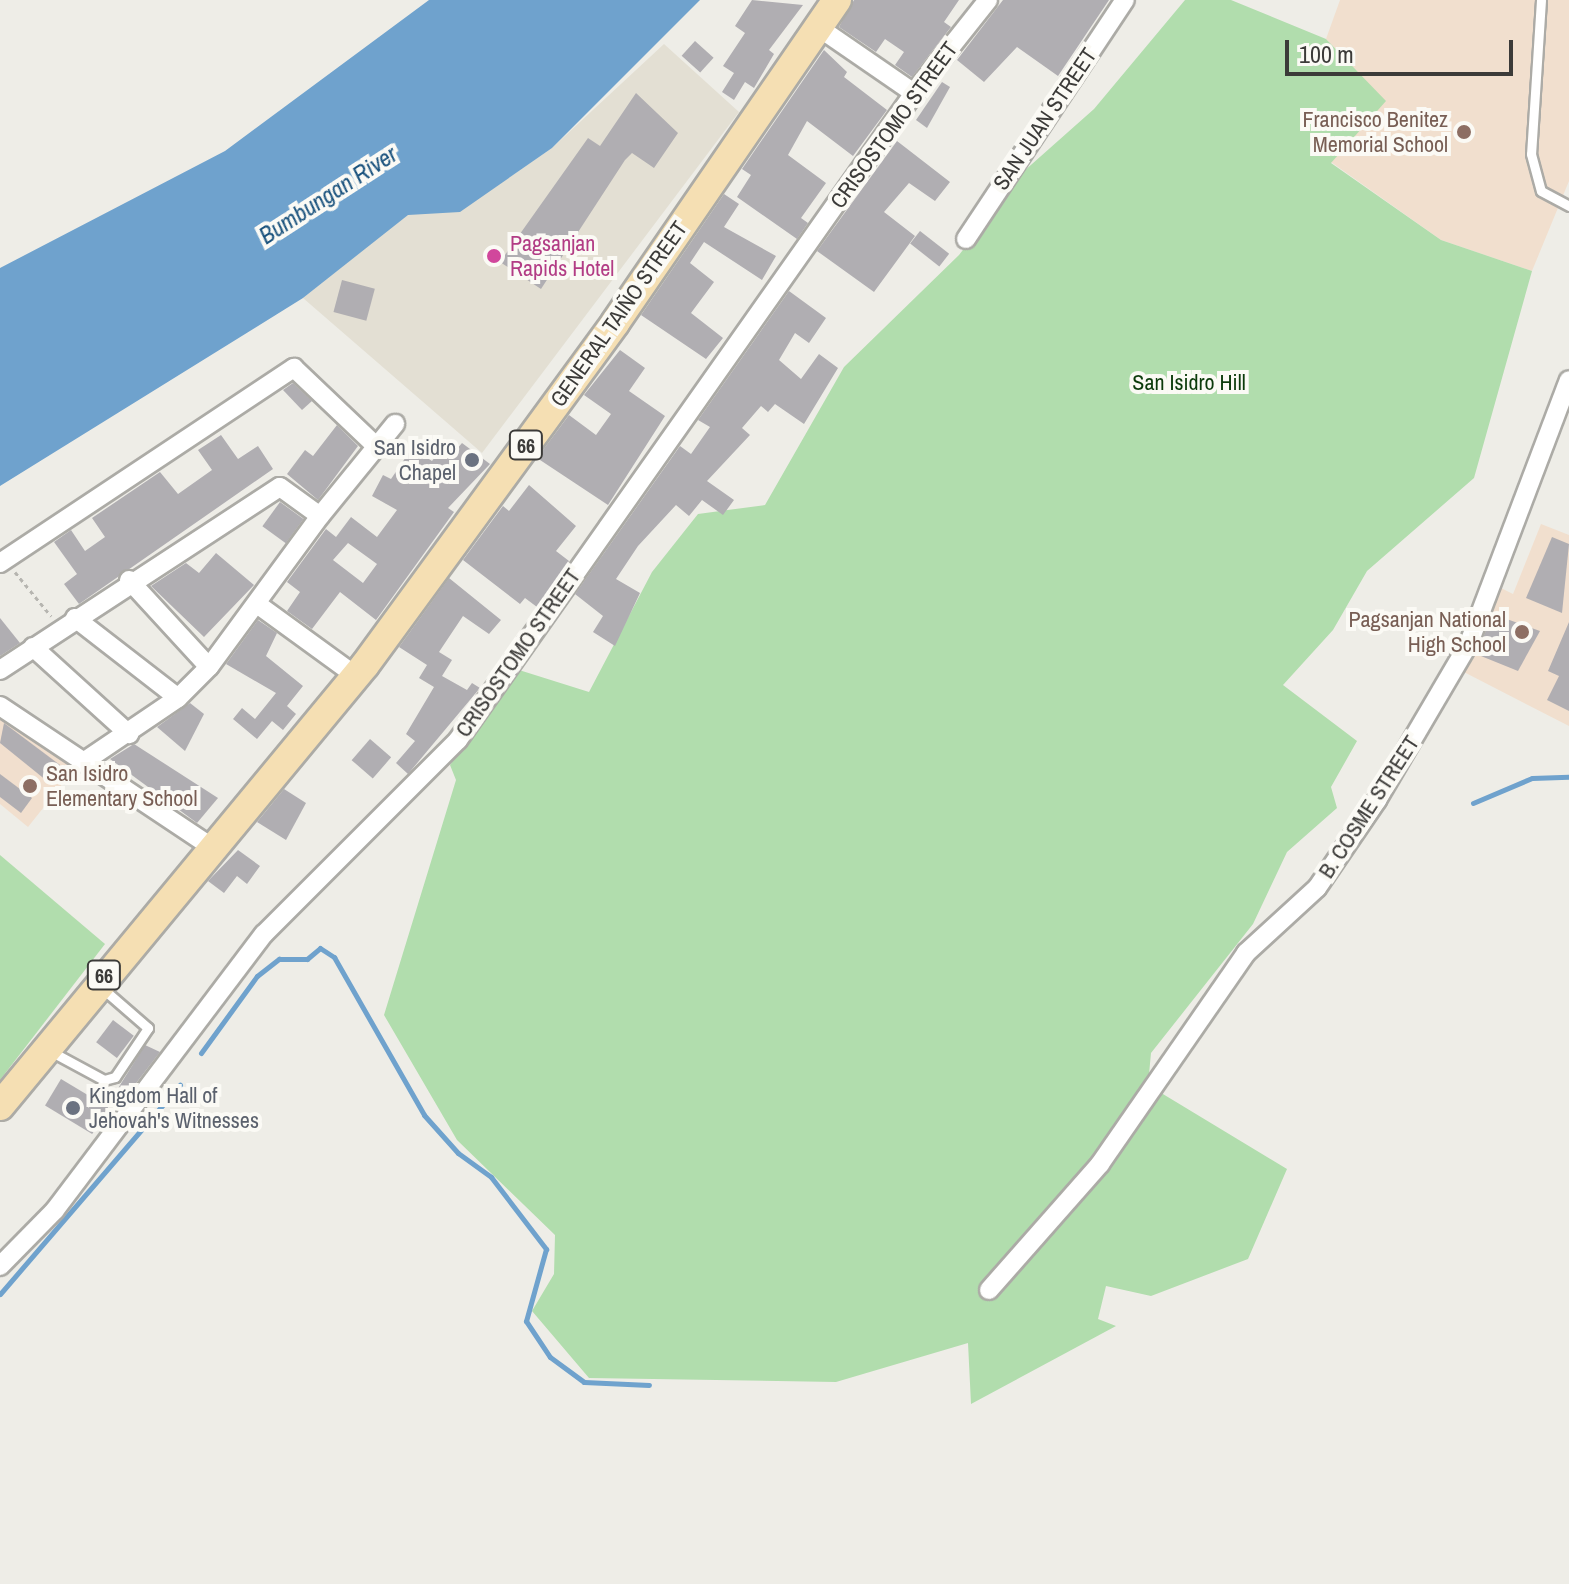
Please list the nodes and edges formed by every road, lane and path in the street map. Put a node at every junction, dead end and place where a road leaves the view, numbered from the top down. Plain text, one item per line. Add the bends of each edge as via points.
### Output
1 (837, 0) edge
2 (988, 0) edge
3 (1125, 0) edge
4 (1541, 0) edge
5 (818, 27) junction
6 (914, 93) junction
7 (1569, 206) edge
8 (966, 239) dead end
9 (1569, 380) edge
10 (395, 424) dead end
11 (377, 447) junction
12 (320, 516) junction
13 (2, 562) edge
14 (129, 580) junction
15 (257, 604) junction
16 (68, 622) junction
17 (33, 647) junction
18 (209, 667) junction
19 (0, 670) edge
20 (356, 676) junction
21 (178, 698) junction
22 (0, 706) edge
23 (129, 734) junction
24 (82, 763) junction
25 (213, 848) junction
26 (97, 984) junction
27 (45, 1048) junction
28 (0, 1106) edge
29 (0, 1266) edge
30 (989, 1290) dead end

1 - 5 main road, GENERAL TAIÑO STREET / 66
2 - 6 street, CRISOSTOMO STREET
3 - 8 street, SAN JUAN STREET
4 - 7 lane via 1531,154 1541,191
5 - 6 street
5 - 20 main road, GENERAL TAIÑO STREET / 66 via 615,323
6 - 29 street, CRISOSTOMO STREET via 458,740 264,934 65,1198
9 - 30 street, B. COSME STREET via 1469,643 1377,800 1317,888 1246,953 1100,1164
10 - 11 street
11 - 12 street
11 - 13 street via 294,368
12 - 14 street via 280,487
12 - 15 street
13 - 16 path
14 - 16 street
14 - 18 street
15 - 18 street
15 - 20 street
16 - 17 street
16 - 21 street
17 - 19 street
17 - 23 street
18 - 21 street
20 - 25 main road, GENERAL TAIÑO STREET / 66
21 - 23 street
22 - 24 street
23 - 24 street
24 - 25 street
25 - 26 main road, 66
26 - 27 main road, 66
26 - 27 lane via 148,1028 115,1077 104,1080
27 - 28 main road, 66

